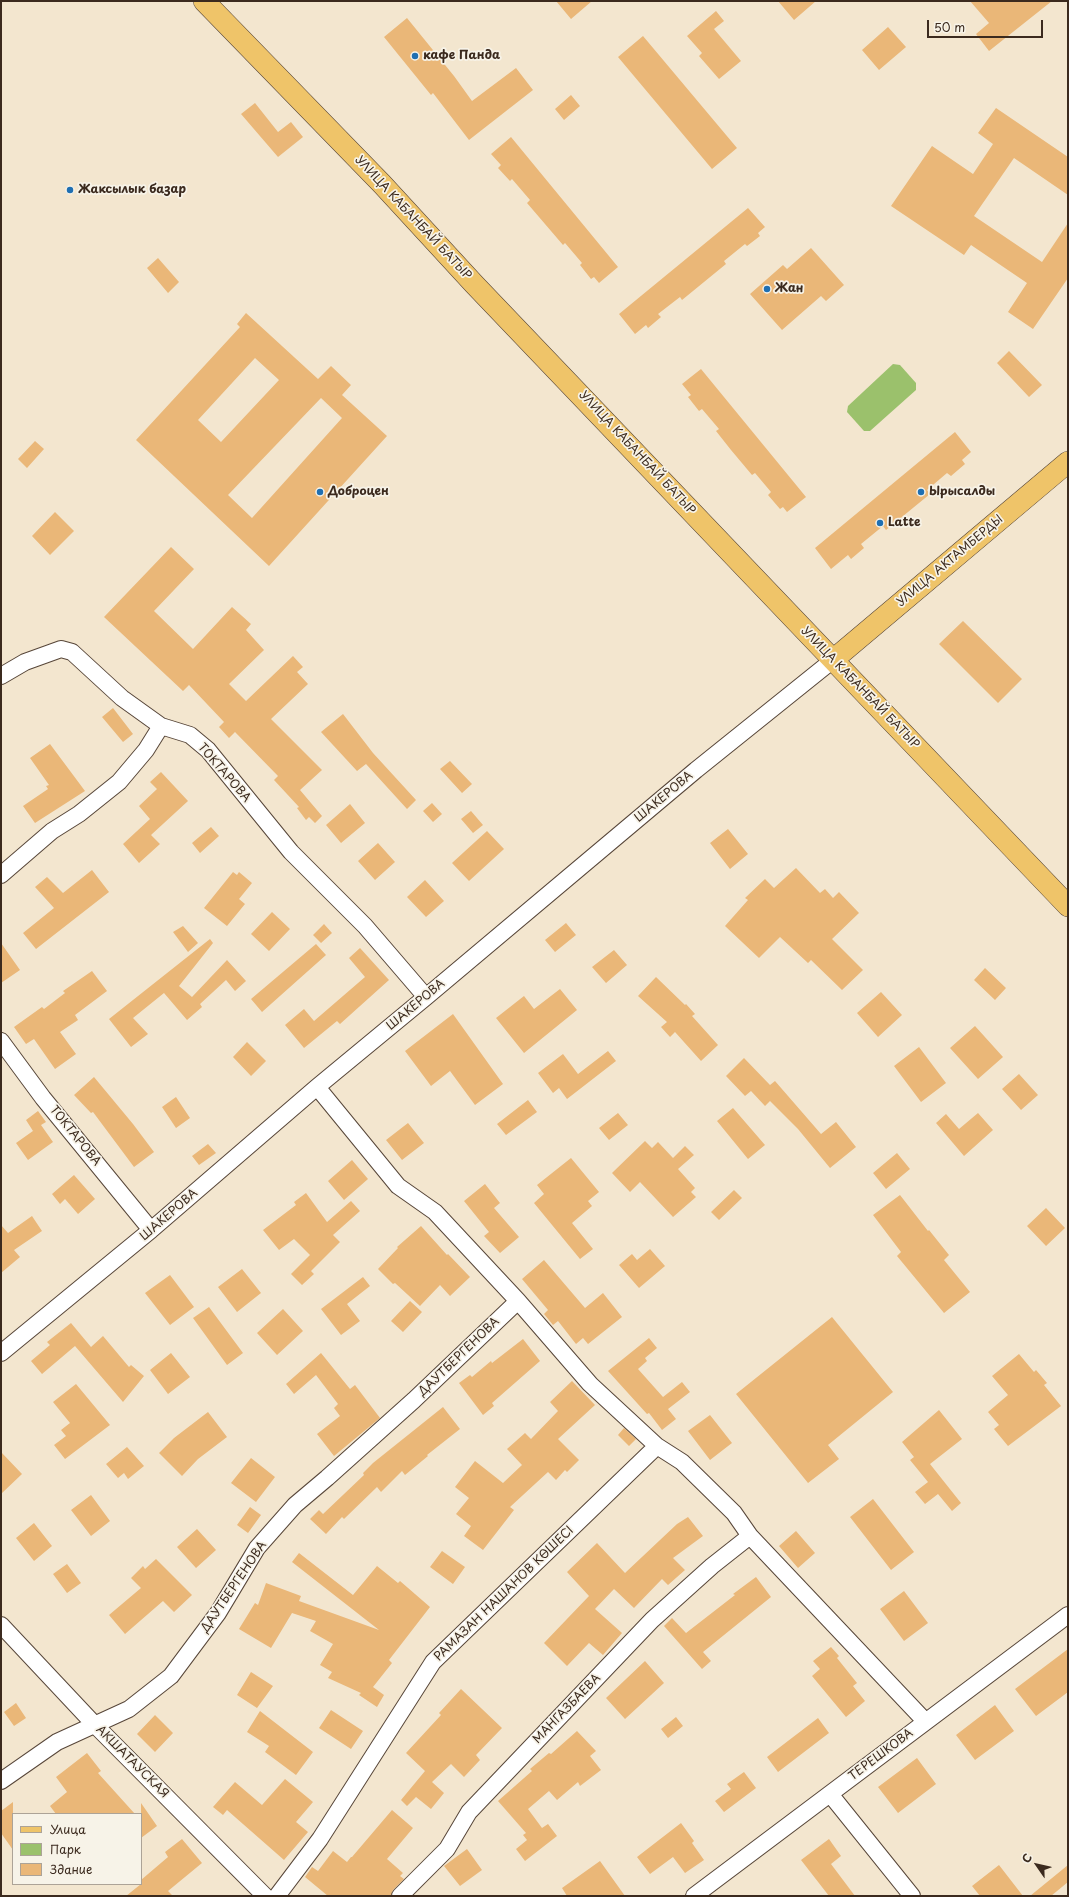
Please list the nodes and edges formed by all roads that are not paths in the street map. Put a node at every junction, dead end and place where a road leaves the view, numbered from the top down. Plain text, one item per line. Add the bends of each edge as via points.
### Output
1 (204, 1) edge
2 (1068, 462) edge
3 (833, 660) junction
4 (1, 676) edge
5 (161, 726) junction
6 (1, 876) edge
7 (1068, 906) edge
8 (426, 997) junction
9 (1, 1041) edge
10 (317, 1087) junction
11 (151, 1230) junction
12 (518, 1301) junction
13 (1, 1353) edge
14 (657, 1446) junction
15 (750, 1536) junction
16 (1068, 1615) edge
17 (1, 1625) edge
18 (925, 1721) junction
19 (94, 1724) junction
20 (1, 1781) edge
21 (830, 1794) junction
22 (265, 1896) edge
23 (276, 1896) edge
24 (400, 1896) edge
25 (694, 1896) edge
26 (912, 1896) edge

1 - 3 main road, УЛИЦА КАБАНБАЙ БАТЫР via 362,163
2 - 3 main road, УЛИЦА АКТАМБЕРДЫ
3 - 7 main road, УЛИЦА КАБАНБАЙ БАТЫР
3 - 8 street, ШАКЕРОВА via 696,770
4 - 5 street, ТОКТАРОВА via 25,662 61,648 72,652 122,698
5 - 6 street via 146,750 119,782 79,814 52,831
5 - 8 street, ТОКТАРОВА via 190,735 208,750 291,852 365,926
8 - 10 street, ШАКЕРОВА
9 - 11 street, ТОКТАРОВА via 43,1098
10 - 11 street, ШАКЕРОВА
10 - 12 street via 398,1186 435,1212
11 - 13 street, ШАКЕРОВА
12 - 14 street via 590,1384
12 - 19 street, ДАУТБЕРГЕНОВА via 408,1405 295,1505 258,1548 218,1613 171,1676 129,1709
14 - 15 street via 682,1462 734,1513
14 - 23 street, РАМАЗАН НАШАНОВ КӨШЕСІ via 433,1662 320,1839
15 - 18 street
15 - 24 street, МАНГАЗБАЕВА via 652,1620 469,1812 447,1849
16 - 18 street, ТЕРЕШКОВА
17 - 19 street, АКШАТАУСКАЯ
18 - 21 street, ТЕРЕШКОВА
19 - 20 street, ДАУТБЕРГЕНОВА via 57,1742
19 - 22 street, АКШАТАУСКАЯ
21 - 25 street, ТЕРЕШКОВА
21 - 26 street

